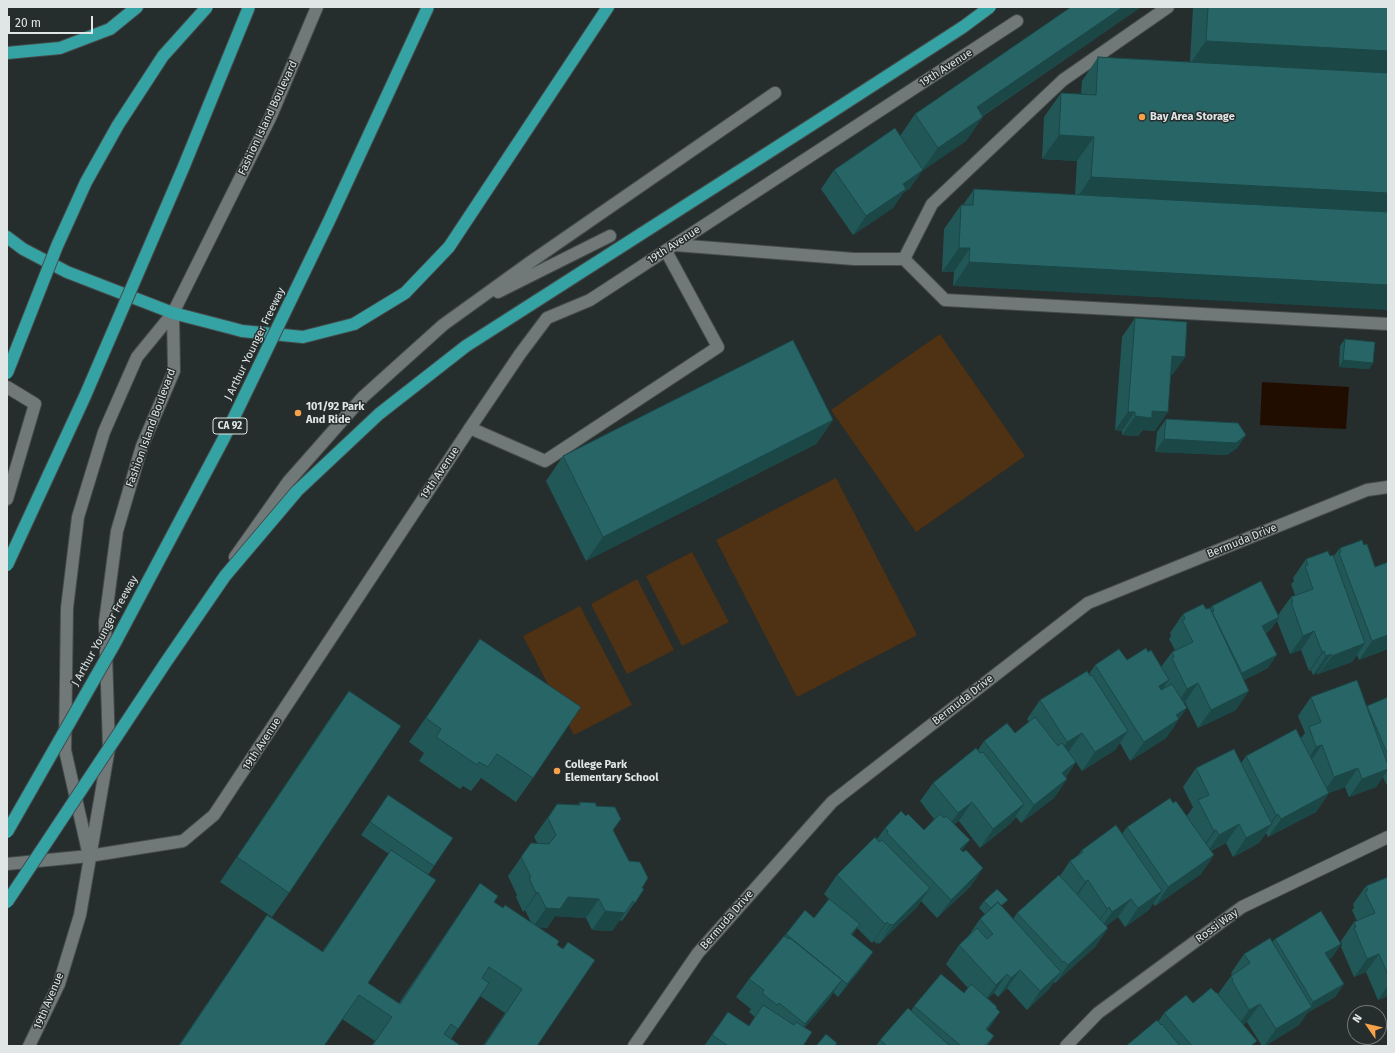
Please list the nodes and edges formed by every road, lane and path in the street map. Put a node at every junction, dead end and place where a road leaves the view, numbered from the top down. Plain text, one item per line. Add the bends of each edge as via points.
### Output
1 (137, 7) edge
2 (207, 7) edge
3 (249, 7) edge
4 (317, 7) edge
5 (428, 7) edge
6 (608, 7) edge
7 (990, 7) edge
8 (1168, 7) edge
9 (1017, 21) dead end
10 (7, 53) edge
11 (775, 93) dead end
12 (610, 236) dead end
13 (7, 237) edge
14 (670, 248) junction
15 (904, 259) junction
16 (494, 295) dead end
17 (173, 313) junction
18 (1388, 324) edge
19 (7, 373) edge
20 (7, 387) edge
21 (470, 428) junction
22 (1388, 487) edge
23 (7, 499) edge
24 (7, 565) edge
25 (166, 662) junction
26 (7, 832) edge
27 (1388, 838) edge
28 (89, 856) junction
29 (7, 864) edge
30 (7, 902) edge
31 (29, 1046) edge
32 (634, 1046) edge
33 (1066, 1046) edge

1 - 10 highway via 110,29 60,48
2 - 19 highway, bridge via 163,56 118,125 90,176 57,246
3 - 24 highway, bridge via 85,396
4 - 17 street, Fashion Island Boulevard via 271,116
5 - 26 highway, J Arthur Younger Freeway / CA 92, bridge via 329,221 224,438 115,643
6 - 17 highway via 449,247 405,293 354,324 303,337 242,330
7 - 25 highway, bridge via 963,27 466,346 391,404 297,491 225,576
8 - 15 street via 1063,80 932,204
9 - 14 street, 19th Avenue
11 - 25 street, bridge via 529,263 450,321 363,397 288,482
12 - 16 street
13 - 17 highway via 23,249 67,272
14 - 15 street via 854,259
14 - 21 street, 19th Avenue via 590,300 547,318
14 - 21 street via 718,347 545,461
15 - 18 street via 945,300
17 - 28 street, Fashion Island Boulevard via 174,371 142,446 117,531 106,622 108,748
17 - 28 street, Fashion Island Boulevard via 137,356 104,432 78,517 67,608 65,750
20 - 23 street via 35,404
21 - 28 street, 19th Avenue via 214,815 183,841
22 - 32 street, Bermuda Drive via 1367,490 1088,603 832,802 698,953
25 - 30 highway, bridge
27 - 33 street, Rossi Way via 1242,907 1098,1013
28 - 29 street
28 - 31 street, 19th Avenue via 80,915 59,984

